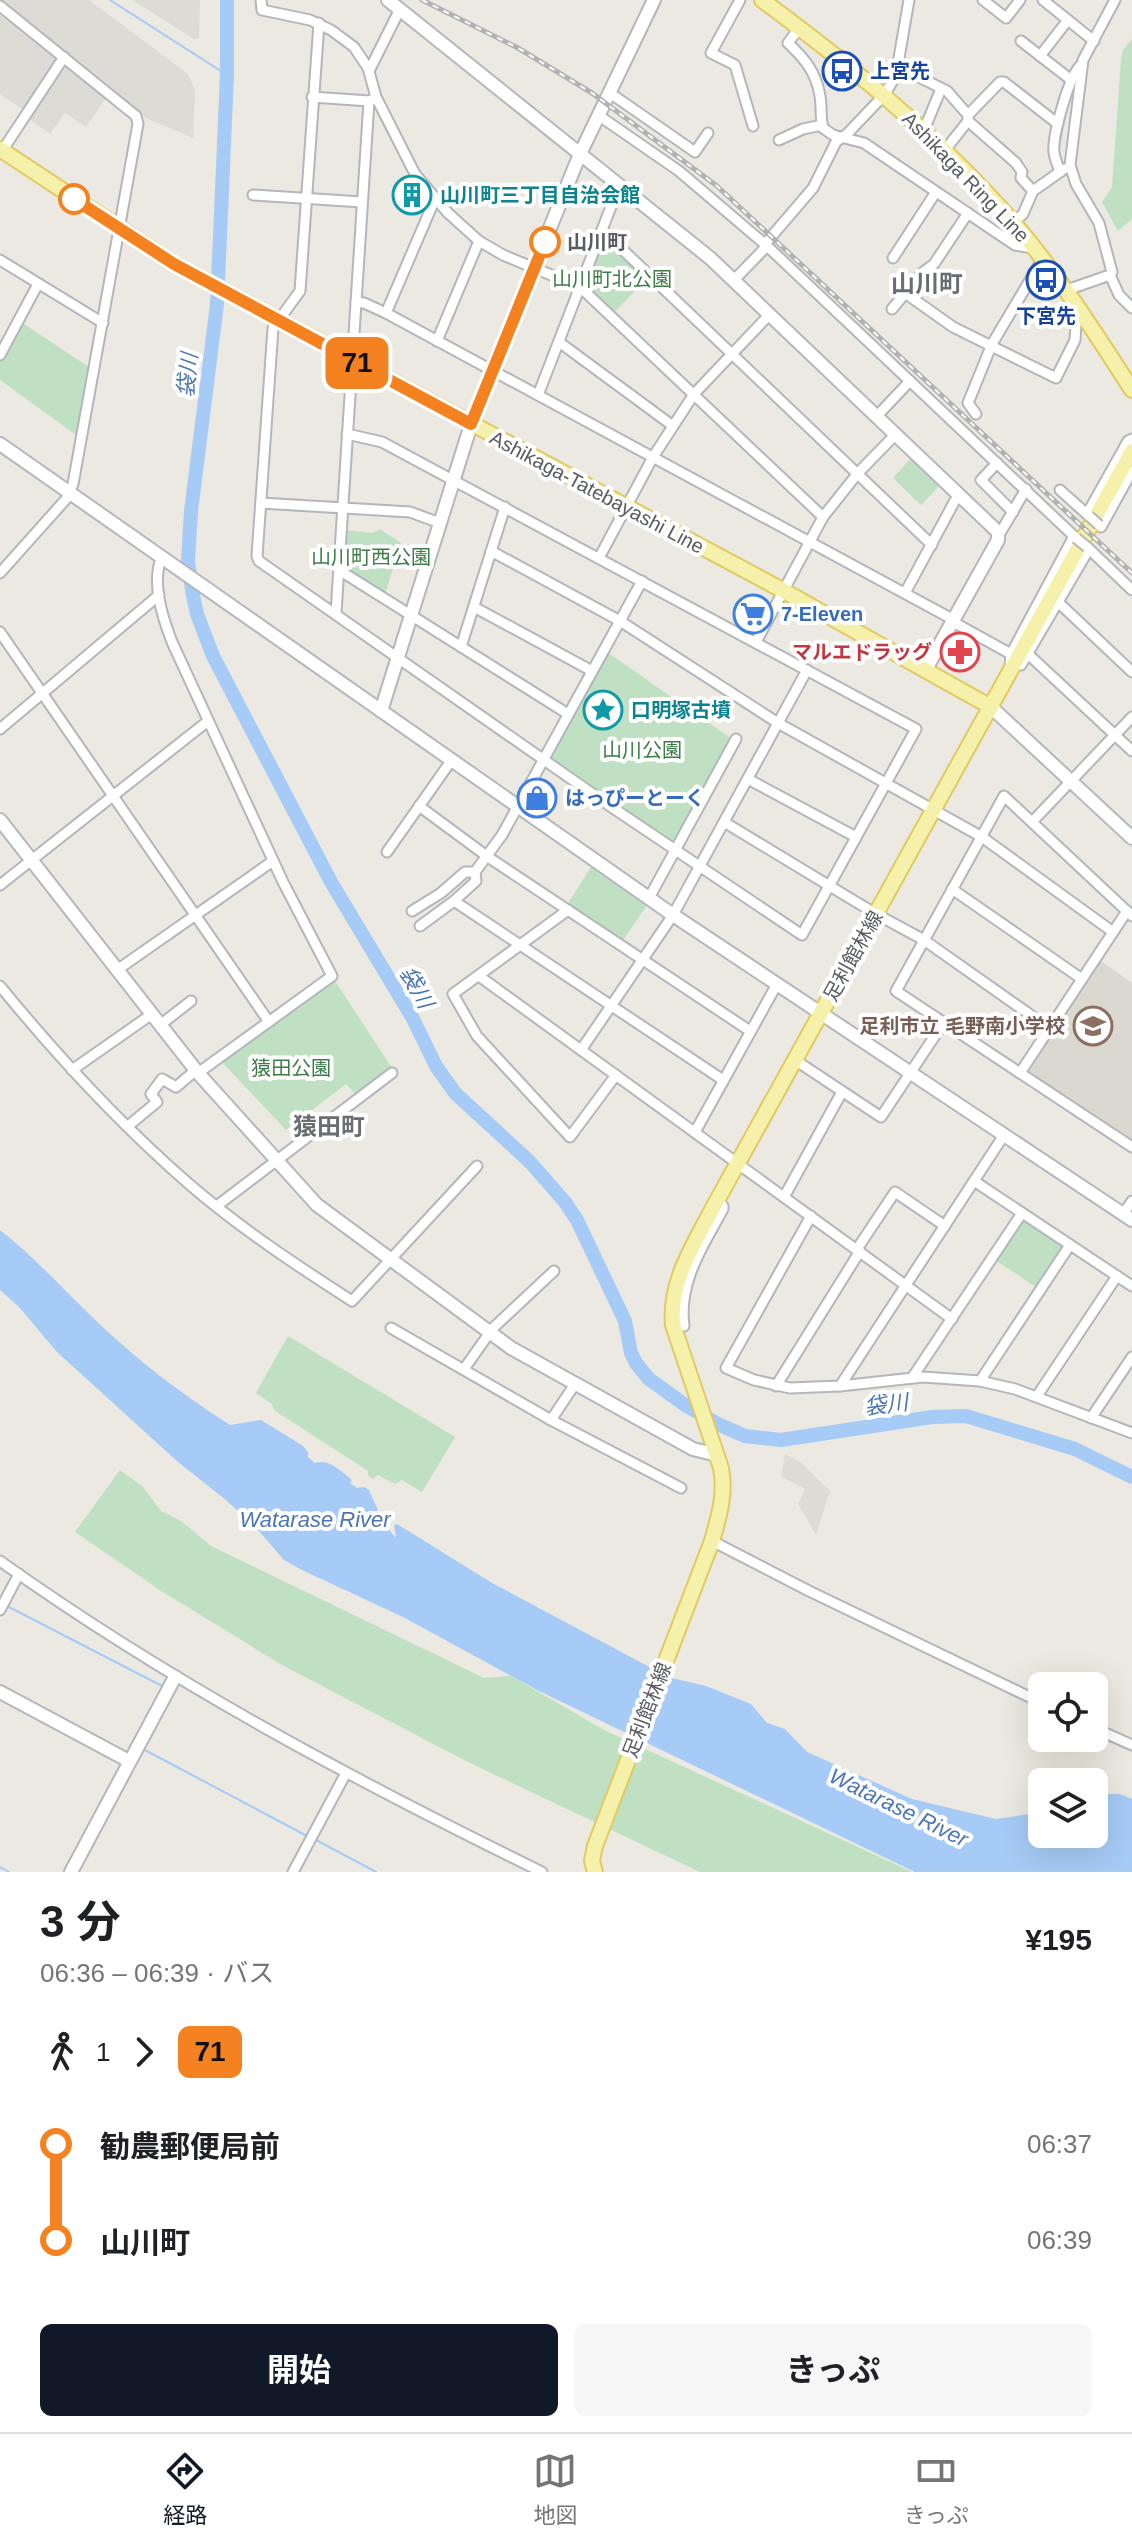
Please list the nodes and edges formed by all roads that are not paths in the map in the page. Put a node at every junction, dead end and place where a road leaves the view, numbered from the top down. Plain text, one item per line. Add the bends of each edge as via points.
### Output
1 (261, 0) edge
2 (388, 0) edge
3 (654, 0) edge
4 (740, 0) edge
5 (762, 0) edge
6 (909, 0) edge
7 (983, 0) edge
8 (1020, 0) edge
9 (1043, 0) edge
10 (1115, 0) edge
11 (0, 6) edge
12 (400, 9) junction
13 (1068, 20) junction
14 (319, 23) junction
15 (799, 28) junction
16 (1021, 41) dead end
17 (1094, 41) junction
18 (1040, 56) junction
19 (64, 57) junction
20 (1082, 64) junction
21 (899, 67) junction
22 (369, 71) junction
23 (1070, 79) junction
24 (941, 89) junction
25 (610, 93) junction
26 (885, 94) junction
27 (312, 97) junction
28 (372, 99) junction
29 (598, 115) junction
30 (968, 118) junction
31 (1058, 124) junction
32 (822, 125) junction
33 (753, 126) dead end
34 (924, 130) junction
35 (708, 133) dead end
36 (842, 137) junction
37 (779, 140) dead end
38 (945, 150) junction
39 (2, 153) edge
40 (580, 154) junction
41 (1070, 165) junction
42 (1060, 172) junction
43 (619, 186) junction
44 (1033, 191) junction
45 (936, 192) junction
46 (253, 195) dead end
47 (306, 198) junction
48 (435, 199) junction
49 (362, 202) junction
50 (968, 213) junction
51 (1013, 223) junction
52 (120, 229) junction
53 (602, 230) junction
54 (479, 241) junction
55 (766, 245) junction
56 (1037, 254) junction
57 (893, 258) dead end
58 (0, 260) edge
59 (535, 267) junction
60 (1110, 275) junction
61 (733, 281) junction
62 (38, 284) junction
63 (580, 287) junction
64 (1064, 291) junction
65 (905, 293) junction
66 (356, 302) junction
67 (1077, 308) junction
68 (1132, 308) edge
69 (892, 309) dead end
70 (386, 313) junction
71 (770, 314) junction
72 (278, 320) junction
73 (103, 323) junction
74 (437, 341) junction
75 (559, 342) junction
76 (992, 347) junction
77 (733, 353) junction
78 (0, 355) edge
79 (352, 361) junction
80 (492, 371) junction
81 (910, 381) junction
82 (1132, 390) edge
83 (694, 394) junction
84 (538, 395) junction
85 (976, 414) dead end
86 (876, 417) junction
87 (471, 424) junction
88 (673, 426) junction
89 (347, 434) junction
90 (895, 435) junction
91 (0, 444) edge
92 (1132, 448) edge
93 (653, 457) junction
94 (997, 463) junction
95 (1132, 471) edge
96 (858, 473) junction
97 (454, 479) junction
98 (1026, 489) junction
99 (1060, 490) dead end
100 (70, 494) junction
101 (958, 495) junction
102 (261, 503) junction
103 (505, 507) junction
104 (626, 507) junction
105 (343, 508) junction
106 (1013, 512) junction
107 (1088, 515) junction
108 (823, 517) junction
109 (440, 523) junction
110 (999, 535) junction
111 (1075, 537) junction
112 (810, 542) junction
113 (932, 545) junction
114 (1088, 548) junction
115 (491, 551) junction
116 (165, 558) junction
117 (599, 558) junction
118 (339, 570) junction
119 (0, 573) edge
120 (642, 581) junction
121 (1132, 590) edge
122 (784, 591) junction
123 (905, 593) junction
124 (159, 595) junction
125 (1059, 603) junction
126 (474, 607) junction
127 (336, 613) junction
128 (411, 615) junction
129 (620, 621) junction
130 (953, 621) junction
131 (0, 632) edge
132 (756, 642) junction
133 (461, 647) junction
134 (1020, 654) junction
135 (398, 656) junction
136 (926, 669) junction
137 (807, 670) junction
138 (592, 671) junction
139 (1132, 672) edge
140 (44, 695) junction
141 (991, 707) junction
142 (381, 711) junction
143 (568, 714) junction
144 (1132, 717) edge
145 (208, 721) junction
146 (778, 723) junction
147 (0, 729) edge
148 (1115, 735) junction
149 (736, 739) dead end
150 (1132, 751) edge
151 (544, 759) junction
152 (451, 761) junction
153 (748, 779) junction
154 (1072, 781) junction
155 (887, 782) junction
156 (113, 796) junction
157 (419, 806) junction
158 (517, 808) junction
159 (936, 809) junction
160 (0, 820) edge
161 (724, 822) junction
162 (1032, 822) junction
163 (856, 837) junction
164 (982, 837) junction
165 (1132, 838) edge
166 (676, 850) junction
167 (387, 852) dead end
168 (488, 857) junction
169 (32, 861) junction
170 (273, 861) junction
171 (700, 866) junction
172 (475, 872) junction
173 (0, 885) edge
174 (829, 886) junction
175 (952, 889) junction
176 (649, 898) junction
177 (454, 901) junction
178 (568, 910) junction
179 (412, 911) dead end
180 (1130, 913) edge
181 (196, 914) junction
182 (876, 914) junction
183 (673, 915) junction
184 (420, 926) dead end
185 (1113, 932) junction
186 (924, 940) junction
187 (520, 944) junction
188 (643, 960) junction
189 (117, 970) junction
190 (479, 976) junction
191 (1082, 979) junction
192 (777, 984) junction
193 (0, 986) edge
194 (191, 1001) dead end
195 (612, 1006) junction
196 (152, 1014) junction
197 (821, 1014) junction
198 (269, 1022) junction
199 (944, 1022) junction
200 (160, 1025) junction
201 (1049, 1028) junction
202 (750, 1031) junction
203 (581, 1050) junction
204 (795, 1060) junction
205 (72, 1070) junction
206 (197, 1072) junction
207 (392, 1073) dead end
208 (910, 1073) junction
209 (1020, 1073) junction
210 (616, 1075) junction
211 (723, 1080) junction
212 (842, 1092) junction
213 (128, 1126) junction
214 (695, 1132) junction
215 (1004, 1135) junction
216 (1132, 1147) edge
217 (276, 1160) junction
218 (738, 1163) junction
219 (477, 1166) dead end
220 (974, 1181) junction
221 (784, 1197) junction
222 (717, 1201) junction
223 (1132, 1201) edge
224 (218, 1205) junction
225 (1022, 1213) junction
226 (811, 1216) junction
227 (1128, 1217) edge
228 (945, 1226) junction
229 (1070, 1245) junction
230 (859, 1250) junction
231 (390, 1259) junction
232 (554, 1271) dead end
233 (1117, 1276) junction
234 (906, 1285) junction
235 (1132, 1286) edge
236 (952, 1319) junction
237 (684, 1326) dead end
238 (391, 1328) dead end
239 (489, 1333) junction
240 (1132, 1357) edge
241 (464, 1369) junction
242 (912, 1378) junction
243 (980, 1381) junction
244 (575, 1384) junction
245 (776, 1386) junction
246 (840, 1386) junction
247 (1037, 1396) junction
248 (1091, 1418) junction
249 (551, 1420) junction
250 (1132, 1433) edge
251 (717, 1454) junction
252 (681, 1488) dead end
253 (710, 1544) junction
254 (0, 1561) edge
255 (19, 1574) junction
256 (0, 1610) edge
257 (175, 1677) junction
258 (0, 1692) edge
259 (1028, 1696) edge
260 (1108, 1734) edge
261 (1132, 1745) edge
262 (129, 1761) junction
263 (346, 1773) junction
264 (594, 1864) edge
265 (71, 1872) edge
266 (293, 1872) edge
267 (542, 1872) edge

1 - 14 street via 262,10
2 - 12 street
3 - 25 street
4 - 33 street via 711,53 735,65
5 - 15 main road, Ashikaga Ring Line
6 - 21 street
7 - 8 street via 1006,18
9 - 13 street
10 - 17 street
11 - 19 street
12 - 22 street
12 - 40 street
13 - 17 street
13 - 18 street
14 - 22 street via 354,47
14 - 27 street
15 - 26 main road, Ashikaga Ring Line
15 - 32 street via 788,43 813,71
16 - 18 street
17 - 20 street
18 - 23 street
19 - 39 street
19 - 52 street via 136,116
20 - 23 street
20 - 41 street
21 - 24 street
21 - 26 street
22 - 28 street
23 - 31 street
24 - 30 street
24 - 34 street
25 - 29 street
25 - 35 street via 695,152
26 - 34 main road, Ashikaga Ring Line
26 - 36 street
27 - 28 street
27 - 47 street
28 - 48 street
28 - 49 street
29 - 40 street
29 - 55 street via 679,171
30 - 31 street via 1004,82
30 - 38 street
30 - 44 street via 1016,163
31 - 42 street via 1054,153
32 - 36 street
32 - 37 street
34 - 38 main road, Ashikaga Ring Line
36 - 45 street via 864,143
36 - 55 street via 813,188
38 - 51 main road, Ashikaga Ring Line
39 - 52 main road, Ashikaga-Tatebayashi Line
40 - 43 street
40 - 59 street
41 - 42 street
41 - 60 street via 1099,223
42 - 44 street
43 - 53 street
43 - 61 street
44 - 51 street
45 - 50 street
45 - 57 street
46 - 47 street
47 - 49 street
47 - 72 street via 300,291
48 - 54 street
48 - 70 street
49 - 66 street
50 - 56 street
50 - 65 street via 934,264
51 - 56 main road, Ashikaga Ring Line
52 - 72 main road, Ashikaga-Tatebayashi Line
52 - 73 street
53 - 63 street
53 - 77 street
54 - 59 street
54 - 74 street
55 - 61 street
55 - 81 street
56 - 64 main road, Ashikaga Ring Line
56 - 76 street
58 - 62 street
59 - 63 street
59 - 80 street
60 - 64 street
60 - 68 street
61 - 71 street
62 - 73 street
62 - 78 street
63 - 75 street
63 - 83 street
64 - 67 main road, Ashikaga Ring Line
65 - 69 street
65 - 76 street
66 - 70 street
66 - 79 street
67 - 76 street via 1076,336 1056,378
67 - 82 main road, Ashikaga Ring Line
70 - 74 street
71 - 77 street
71 - 86 street
72 - 79 main road, Ashikaga-Tatebayashi Line
72 - 102 street via 273,328
73 - 100 street
74 - 80 street
75 - 84 street
75 - 88 street
76 - 85 street via 968,403
77 - 83 street
77 - 96 street
79 - 87 main road, Ashikaga-Tatebayashi Line
79 - 89 street
80 - 84 street
80 - 87 street
81 - 86 street
81 - 94 street
83 - 88 street
83 - 108 street
84 - 93 street
86 - 90 street
87 - 97 street
87 - 104 main road, Ashikaga-Tatebayashi Line
88 - 93 street
89 - 97 street via 382,442
89 - 105 street
90 - 96 street
90 - 101 street
91 - 100 street
92 - 107 street via 1128,441
92 - 134 main road
93 - 104 street
93 - 112 street
94 - 98 street
94 - 106 street via 981,480
95 - 107 street, bridge via 1101,527
96 - 108 street
96 - 113 street
97 - 103 street
97 - 109 street
98 - 106 street
98 - 111 street
99 - 107 street
100 - 116 street
100 - 119 street
101 - 110 street
101 - 113 street
102 - 105 street
102 - 127 street via 259,561
103 - 115 street
103 - 117 street
104 - 117 street
104 - 122 main road, Ashikaga-Tatebayashi Line
105 - 109 street via 410,512
105 - 118 street
106 - 110 street
108 - 112 street
109 - 128 street
110 - 130 street
111 - 114 street, bridge
111 - 134 street
112 - 122 street
112 - 123 street
113 - 123 street
114 - 121 street
114 - 125 street
115 - 126 street
115 - 129 street
116 - 124 street via 159,565
116 - 142 street
117 - 120 street
118 - 127 street
118 - 128 street
120 - 129 street
120 - 132 street
122 - 132 street
122 - 136 main road, Ashikaga-Tatebayashi Line
123 - 130 street
124 - 140 street
124 - 145 street via 172,642
125 - 134 street
125 - 139 street
126 - 133 street
126 - 138 street
127 - 135 street
128 - 133 street
128 - 135 street
129 - 138 street
129 - 146 street
130 - 134 street
130 - 136 street
131 - 140 street
132 - 137 street
133 - 143 street
134 - 141 main road
134 - 148 street
135 - 142 street
135 - 151 street
136 - 141 main road, Ashikaga-Tatebayashi Line
137 - 146 street
137 - 155 street via 916,729
138 - 143 street
140 - 147 street
140 - 156 street
141 - 154 street
141 - 159 main road, 足利館林線
142 - 152 street
143 - 151 street
144 - 148 street
145 - 156 street
145 - 170 street
146 - 153 street
146 - 155 street
148 - 150 street
148 - 154 street
149 - 166 street
151 - 158 street
151 - 166 street
152 - 157 street
152 - 158 street
153 - 161 street
153 - 163 street
154 - 162 street
154 - 165 street
155 - 159 street
155 - 163 street
156 - 169 street
156 - 181 street
157 - 167 street
157 - 168 street
158 - 168 street
158 - 176 street
159 - 164 street
159 - 182 main road, 足利館林線
160 - 169 street
161 - 171 street
161 - 174 street
162 - 164 street via 1004,796
162 - 180 street
163 - 174 street
164 - 175 street
164 - 185 street
166 - 171 street
166 - 176 street
168 - 172 street
168 - 178 street
169 - 173 street
169 - 189 street
170 - 181 street
170 - 198 street via 332,976
171 - 174 street via 802,935
171 - 183 street
172 - 177 street via 476,881
172 - 179 street via 465,872
174 - 182 street
175 - 186 street
175 - 191 street
176 - 183 street
177 - 184 street
177 - 187 street
178 - 187 street
178 - 188 street
180 - 185 street
181 - 189 street
181 - 198 street
182 - 186 street
182 - 197 main road, 足利館林線
183 - 188 street
183 - 192 street
185 - 191 street
186 - 199 street via 896,991
186 - 201 street
187 - 190 street
187 - 195 street
188 - 195 street
188 - 202 street
189 - 196 street
190 - 203 street
190 - 210 street via 453,994 456,1001 477,1036 570,1137
191 - 201 street
192 - 197 street
192 - 202 street
193 - 205 street
194 - 200 street
195 - 203 street
195 - 211 street
196 - 200 street
196 - 205 street
197 - 204 main road, 足利館林線
197 - 208 street
198 - 206 street
199 - 208 street
199 - 209 street
200 - 206 street
201 - 209 street
202 - 211 street
203 - 210 street
204 - 212 street
204 - 218 main road, 足利館林線
205 - 213 street
206 - 213 street via 176,1087 162,1079 151,1094 157,1102
206 - 217 street
207 - 217 street
208 - 212 street via 881,1117
208 - 215 street
209 - 216 street
210 - 214 street
211 - 214 street
212 - 221 street
213 - 224 street
214 - 218 street
215 - 220 street
215 - 227 street
217 - 224 street
217 - 231 street via 317,1205
218 - 221 street
218 - 222 main road, 足利館林線
219 - 231 street
220 - 225 street
220 - 228 street
221 - 226 street
222 - 237 street via 723,1209 686,1283
222 - 251 main road via 680,1273 672,1313 678,1345
223 - 227 street
224 - 231 street via 352,1301
225 - 229 street
225 - 236 street
226 - 230 street
226 - 245 street via 726,1368
228 - 230 street via 895,1192
228 - 234 street
229 - 233 street
229 - 243 street
230 - 234 street
230 - 245 street
231 - 239 street
232 - 239 street
233 - 235 street
233 - 247 street
234 - 236 street
234 - 246 street
236 - 242 street
238 - 241 street
239 - 241 street
239 - 244 street
240 - 248 street
241 - 249 street
242 - 243 street
242 - 246 street
243 - 247 street
244 - 249 street
244 - 251 street via 693,1449
245 - 246 street
247 - 248 street
248 - 250 street
249 - 252 street
251 - 253 main road via 723,1497
253 - 259 street
253 - 264 main road, 足利館林線
254 - 255 street
255 - 256 street
255 - 257 street
257 - 262 street
257 - 263 street
258 - 262 street
260 - 261 street
262 - 265 street
263 - 266 street
263 - 267 street

